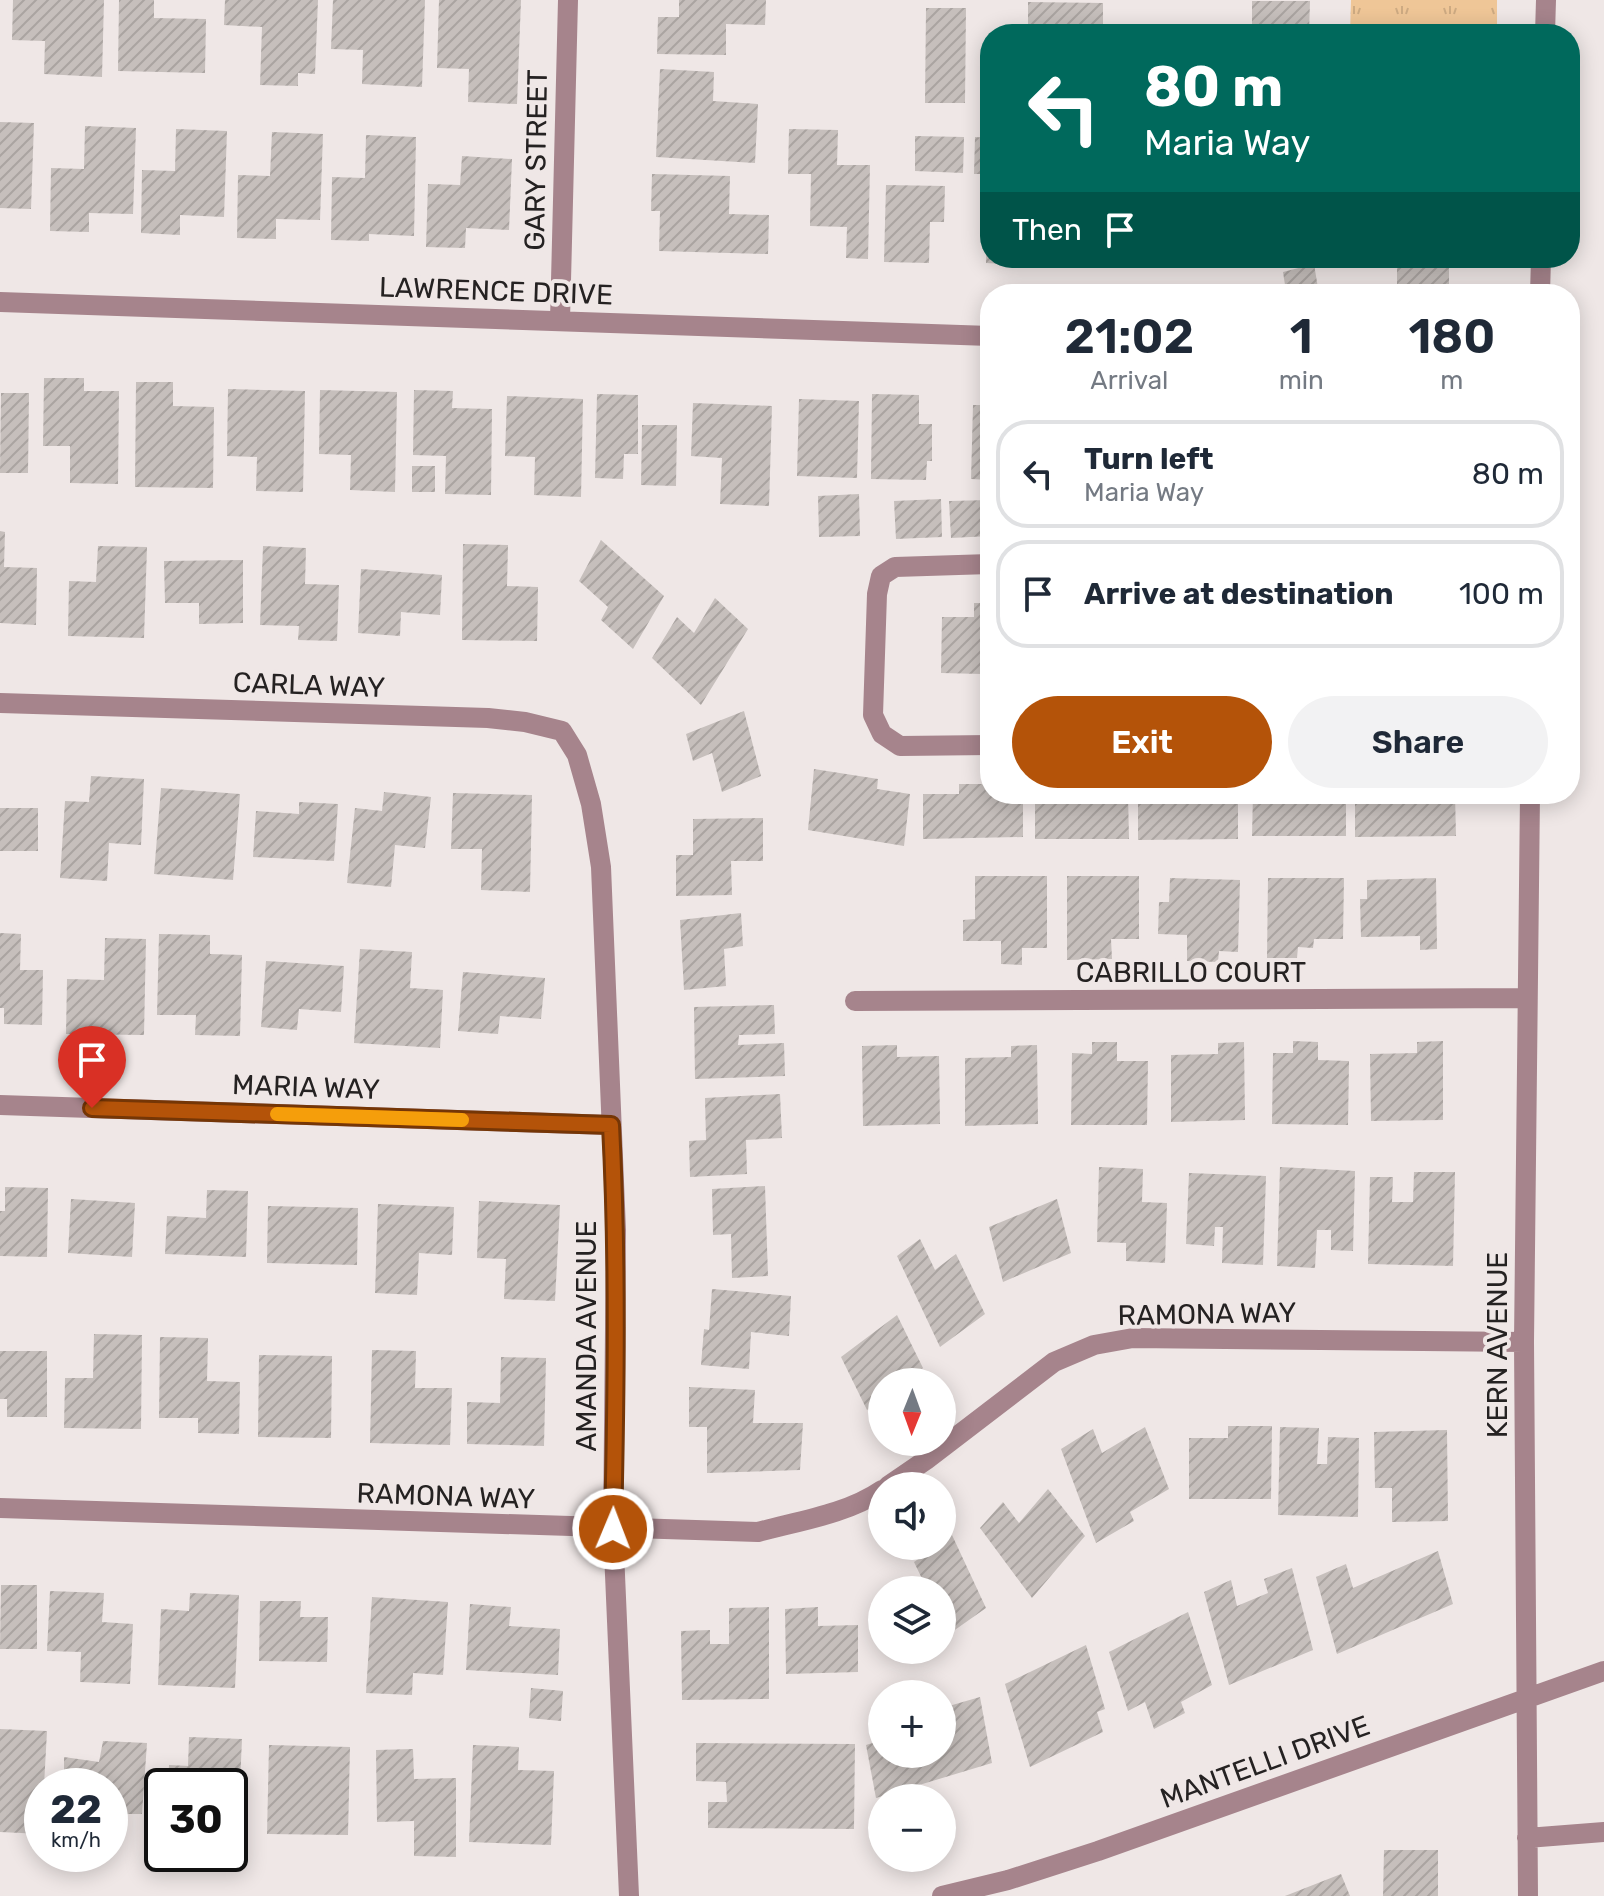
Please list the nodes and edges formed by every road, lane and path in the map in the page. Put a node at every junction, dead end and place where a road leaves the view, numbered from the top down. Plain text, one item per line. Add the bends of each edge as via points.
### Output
1 (568, 0) edge
2 (1546, 0) edge
3 (1545, 24) edge
4 (0, 302) edge
5 (560, 321) junction
6 (980, 336) edge
7 (980, 564) edge
8 (0, 703) edge
9 (980, 745) edge
10 (583, 778) joint
11 (1530, 804) edge
12 (1527, 998) junction
13 (855, 1001) dead end
14 (0, 1105) edge
15 (611, 1125) junction
16 (1524, 1342) junction
17 (908, 1472) edge
18 (868, 1499) edge
19 (0, 1508) edge
20 (613, 1529) junction
21 (1604, 1671) edge
22 (1525, 1697) junction
23 (1604, 1832) edge
24 (1527, 1838) junction
25 (1009, 1888) edge
26 (629, 1896) edge
27 (942, 1896) edge
28 (1528, 1896) edge

1 - 5 street, GARY STREET
2 - 3 street
4 - 5 street, LAWRENCE DRIVE
5 - 6 street, LAWRENCE DRIVE
7 - 9 street via 895,567 881,576 873,715 882,734 900,746
8 - 10 street, CARLA WAY via 525,722 562,731
10 - 15 street, AMANDA AVENUE via 601,867
11 - 12 street, KERN AVENUE
12 - 13 street, CABRILLO COURT
12 - 16 street, KERN AVENUE
14 - 15 street, MARIA WAY
15 - 20 street, AMANDA AVENUE via 616,1320
16 - 17 street, RAMONA WAY via 1133,1338 1094,1345 1054,1362
16 - 22 street, KERN AVENUE
18 - 20 street, RAMONA WAY via 758,1532
19 - 20 street, RAMONA WAY
20 - 26 street, AMANDA AVENUE
21 - 22 street, MANTELLI DRIVE
22 - 24 street, KERN AVENUE
22 - 25 street, MANTELLI DRIVE
23 - 24 street
24 - 28 street, KERN AVENUE
25 - 27 street, MANTELLI DRIVE

